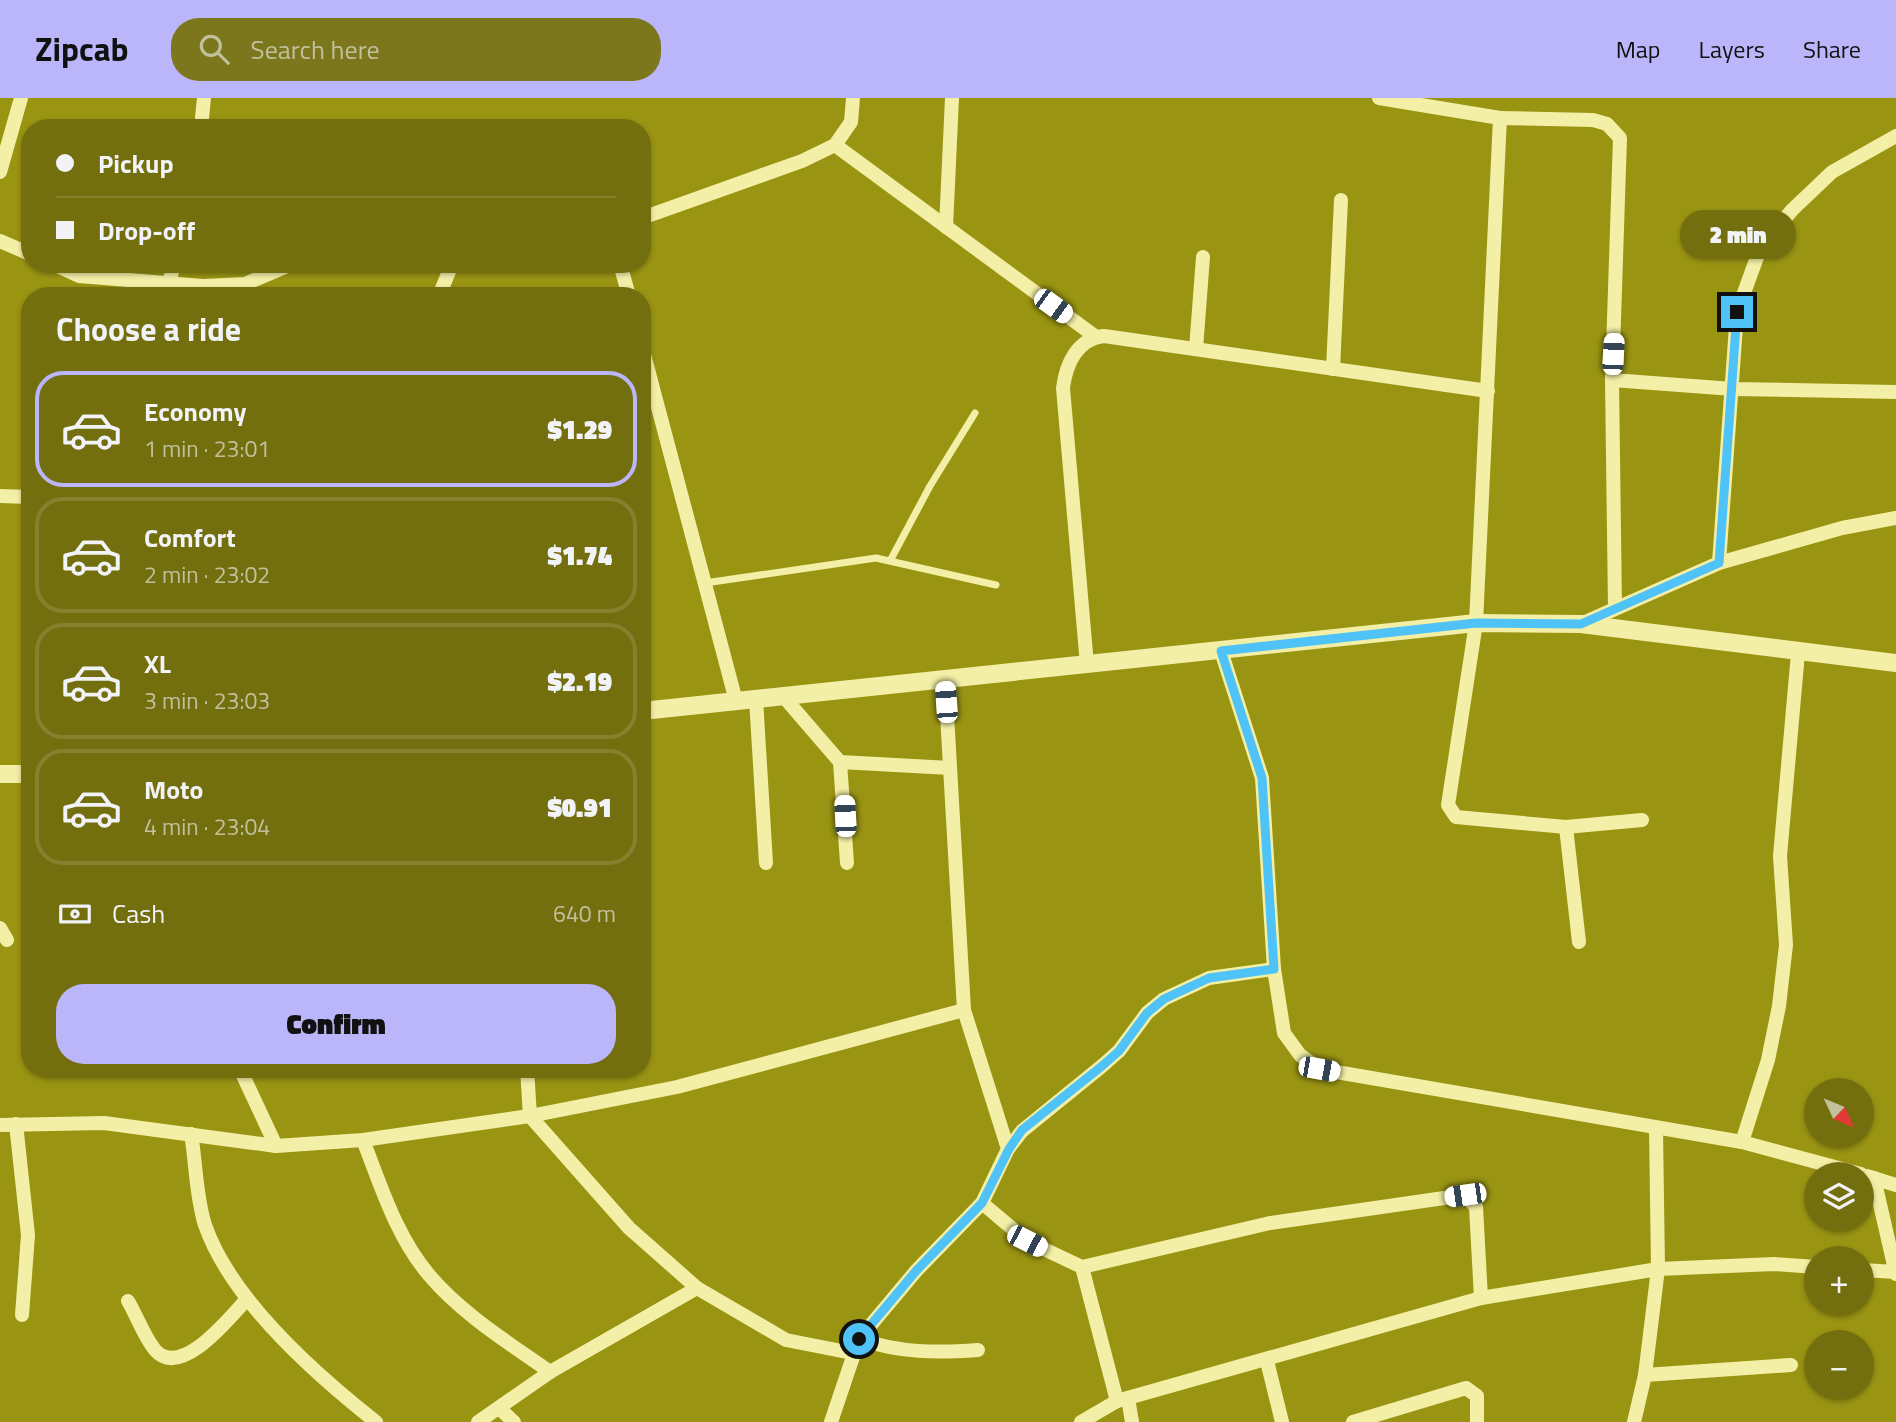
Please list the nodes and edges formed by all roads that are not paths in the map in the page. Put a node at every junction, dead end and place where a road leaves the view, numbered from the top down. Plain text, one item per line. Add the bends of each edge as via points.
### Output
1 (21, 98) edge
2 (204, 98) edge
3 (853, 98) edge
4 (952, 98) edge
5 (1379, 98) edge
6 (1473, 98) edge
7 (1472, 113) junction
8 (1500, 118) junction
9 (202, 119) edge
10 (1896, 136) edge
11 (835, 145) junction
12 (0, 172) edge
13 (1341, 200) dead end
14 (651, 215) edge
15 (946, 227) junction
16 (0, 242) edge
17 (21, 250) edge
18 (1203, 257) dead end
19 (72, 273) edge
20 (172, 273) edge
21 (271, 273) edge
22 (169, 283) junction
23 (1096, 337) junction
24 (1196, 349) junction
25 (1333, 369) junction
26 (1612, 380) junction
27 (1733, 389) junction
28 (1488, 391) junction
29 (1896, 392) edge
30 (651, 400) edge
31 (975, 413) dead end
32 (0, 496) edge
33 (21, 497) edge
34 (1896, 518) edge
35 (890, 561) junction
36 (1719, 563) junction
37 (705, 583) junction
38 (996, 585) dead end
39 (1615, 608) junction
40 (1476, 623) junction
41 (1581, 624) junction
42 (1221, 651) junction
43 (1797, 653) junction
44 (1896, 663) edge
45 (1087, 665) junction
46 (944, 680) junction
47 (783, 696) junction
48 (756, 699) junction
49 (736, 701) junction
50 (651, 710) edge
51 (840, 762) junction
52 (950, 768) junction
53 (0, 774) edge
54 (21, 774) edge
55 (1643, 820) dead end
56 (1566, 827) junction
57 (766, 863) dead end
58 (847, 863) dead end
59 (1579, 942) dead end
60 (1274, 969) junction
61 (964, 1010) junction
62 (244, 1078) edge
63 (528, 1078) edge
64 (530, 1116) junction
65 (16, 1124) junction
66 (0, 1125) edge
67 (1656, 1129) junction
68 (191, 1134) junction
69 (363, 1140) junction
70 (1742, 1142) junction
71 (276, 1146) junction
72 (1009, 1149) junction
73 (1817, 1162) edge
74 (1874, 1178) edge
75 (1896, 1185) edge
76 (1874, 1201) edge
77 (982, 1203) junction
78 (1804, 1266) edge
79 (1082, 1267) junction
80 (1658, 1269) junction
81 (1874, 1271) edge
82 (1896, 1273) edge
83 (697, 1288) junction
84 (1481, 1298) junction
85 (247, 1299) junction
86 (128, 1301) dead end
87 (22, 1315) dead end
88 (859, 1339) junction
89 (978, 1350) dead end
90 (852, 1353) junction
91 (1267, 1361) junction
92 (1791, 1365) dead end
93 (551, 1372) junction
94 (1645, 1375) junction
95 (1123, 1400) junction
96 (499, 1408) junction
97 (376, 1422) edge
98 (478, 1422) edge
99 (514, 1422) edge
100 (831, 1422) edge
101 (1081, 1422) edge
102 (1132, 1422) edge
103 (1282, 1422) edge
104 (1353, 1422) edge
105 (1477, 1422) edge
106 (1634, 1422) edge

1 - 12 street
2 - 9 street
3 - 11 street via 851,122
4 - 15 street
5 - 7 street
6 - 7 street
7 - 8 street
8 - 26 street via 1593,120 1607,124 1620,138
8 - 28 street
10 - 27 street via 1832,172 1791,210 1760,249 1737,312
11 - 14 street
11 - 15 street
13 - 25 street
15 - 23 street
16 - 17 street
18 - 24 street
19 - 22 street
20 - 22 street
21 - 22 street via 245,284
23 - 24 street
23 - 45 street via 1070,360 1063,387
24 - 25 street
25 - 28 street
26 - 27 street
26 - 39 street
27 - 29 street
27 - 36 street
28 - 40 street
30 - 37 street
31 - 35 lane
32 - 33 street
34 - 36 street via 1842,528
35 - 37 lane via 876,558
35 - 38 lane
36 - 39 street
37 - 49 street
39 - 41 street
40 - 41 street
40 - 42 street
40 - 56 street via 1450,812 1456,817
41 - 43 street
42 - 45 street
42 - 60 street via 1262,778
43 - 44 street
43 - 70 street via 1780,856 1786,945 1768,1060
45 - 46 street
46 - 47 street
46 - 52 street
47 - 48 street
47 - 51 street
48 - 49 street
48 - 57 street
49 - 50 street
51 - 52 street
51 - 58 street
52 - 61 street
53 - 54 street
55 - 56 street
56 - 59 street
60 - 67 street via 1284,1034 1300,1055 1319,1069
60 - 72 street via 1209,978 1164,999 1147,1013 1119,1051 1022,1130
61 - 64 street via 677,1087
61 - 72 street
62 - 71 street
63 - 64 street
64 - 69 street
64 - 83 street via 629,1228
65 - 66 street
65 - 68 street via 104,1123
65 - 87 street via 28,1235
67 - 70 street
67 - 80 street
68 - 71 street
68 - 85 street via 205,1223 223,1264
69 - 71 street
69 - 93 street via 394,1220 429,1275 477,1320
70 - 73 street
72 - 77 street
74 - 75 street
76 - 82 street
77 - 79 street via 1027,1241
77 - 88 street
78 - 80 street
79 - 84 street via 1270,1223 1465,1195 1476,1207
79 - 95 street
80 - 84 street
80 - 94 street
81 - 82 street
83 - 90 street via 786,1340
83 - 93 street
84 - 91 street
85 - 86 street via 194,1352 170,1358 156,1352
85 - 97 street via 331,1386
88 - 89 street via 890,1349 932,1354
88 - 90 street
90 - 100 street
91 - 95 street
91 - 103 street
92 - 94 street
93 - 96 street
94 - 106 street
95 - 101 street
95 - 102 street
96 - 98 street
96 - 99 street
104 - 105 street via 1466,1388 1477,1396

